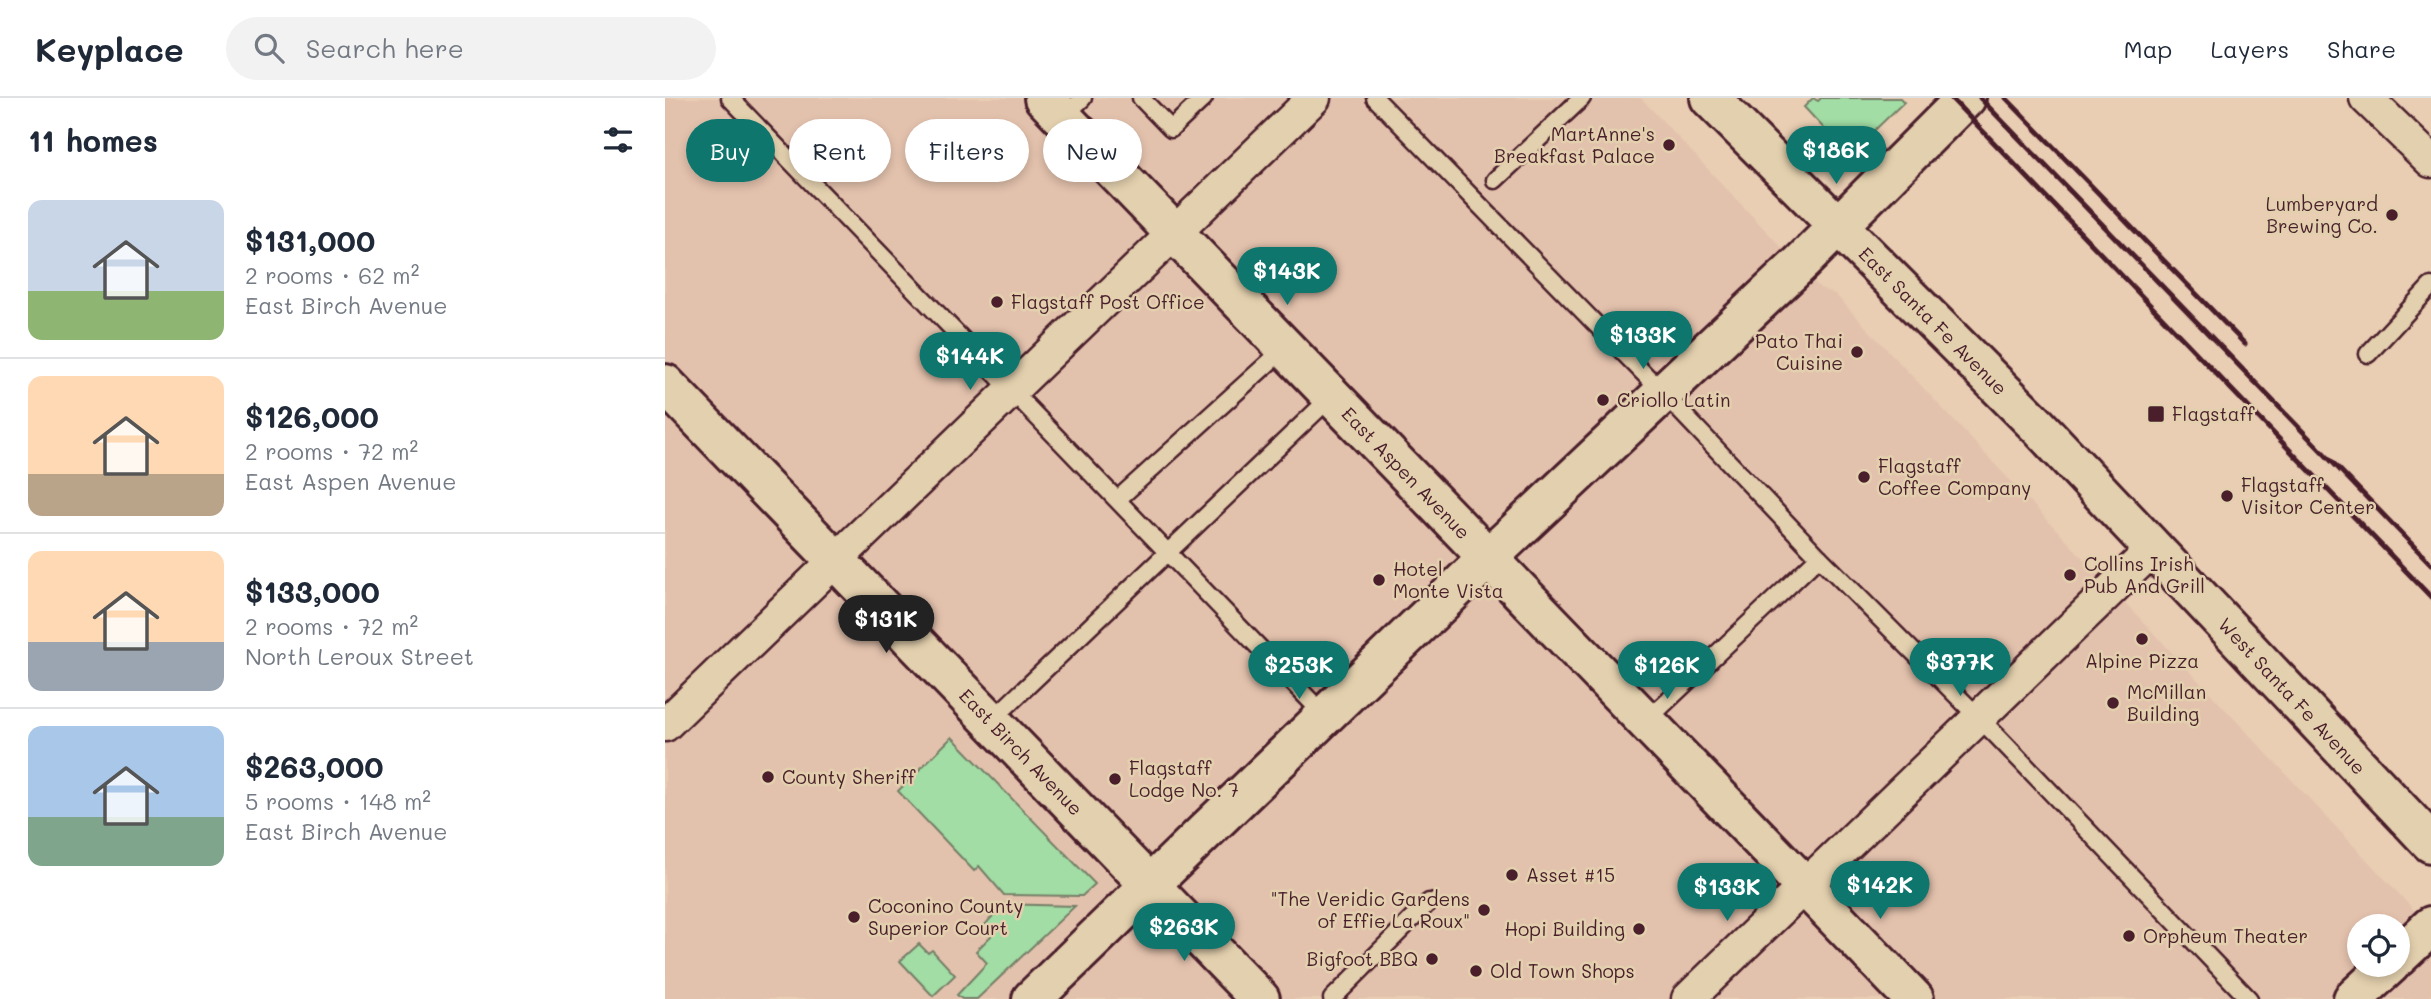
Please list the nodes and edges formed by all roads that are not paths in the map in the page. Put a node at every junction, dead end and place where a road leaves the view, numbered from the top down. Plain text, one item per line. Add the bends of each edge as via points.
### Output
1 (730, 98) edge
2 (1141, 98) edge
3 (1204, 98) edge
4 (1314, 98) edge
5 (1375, 98) edge
6 (1582, 98) edge
7 (1710, 98) edge
8 (1966, 98) edge
9 (2366, 98) edge
10 (1063, 104) edge
11 (2431, 161) edge
12 (1495, 180) dead end
13 (1839, 225) junction
14 (1176, 234) junction
15 (2431, 286) edge
16 (1285, 348) junction
17 (2368, 355) dead end
18 (665, 384) edge
19 (1011, 388) junction
20 (1664, 393) junction
21 (1332, 396) junction
22 (1118, 499) junction
23 (2153, 549) junction
24 (1169, 553) junction
25 (1818, 557) junction
26 (1488, 558) junction
27 (835, 560) junction
28 (668, 715) edge
29 (1326, 717) junction
30 (1977, 719) junction
31 (1646, 721) junction
32 (992, 722) junction
33 (2431, 843) edge
34 (1804, 885) junction
35 (1151, 886) junction
36 (1429, 902) dead end
37 (2431, 926) edge
38 (2410, 946) edge
39 (2377, 977) edge
40 (1032, 999) edge
41 (1260, 999) edge
42 (1332, 999) edge
43 (1688, 999) edge
44 (1914, 999) edge
45 (2249, 999) edge
46 (2353, 999) edge

1 - 19 lane
2 - 3 lane via 1171,129
4 - 14 street
5 - 20 lane
6 - 12 lane
7 - 13 street, East Santa Fe Avenue
8 - 13 street
9 - 11 street
10 - 14 street, East Aspen Avenue
13 - 20 street
13 - 23 street, East Santa Fe Avenue
14 - 16 street, East Aspen Avenue
14 - 19 street
15 - 17 lane
16 - 21 street, East Aspen Avenue
16 - 22 lane
18 - 27 street, East Birch Avenue
19 - 22 lane
19 - 27 street
20 - 25 lane
20 - 26 street
21 - 24 lane
21 - 26 street, East Aspen Avenue
22 - 24 lane
23 - 30 street
23 - 33 street, West Santa Fe Avenue
24 - 29 lane
24 - 32 lane
25 - 30 lane
25 - 31 lane
26 - 29 street
26 - 31 street, East Aspen Avenue
27 - 28 street
27 - 32 street, East Birch Avenue
29 - 35 street
30 - 34 street
30 - 45 lane
31 - 34 street, East Aspen Avenue
32 - 35 street, East Birch Avenue
34 - 43 street
34 - 44 street, East Aspen Avenue
35 - 40 street
35 - 41 street, East Birch Avenue
36 - 42 lane
37 - 38 street
39 - 46 street

